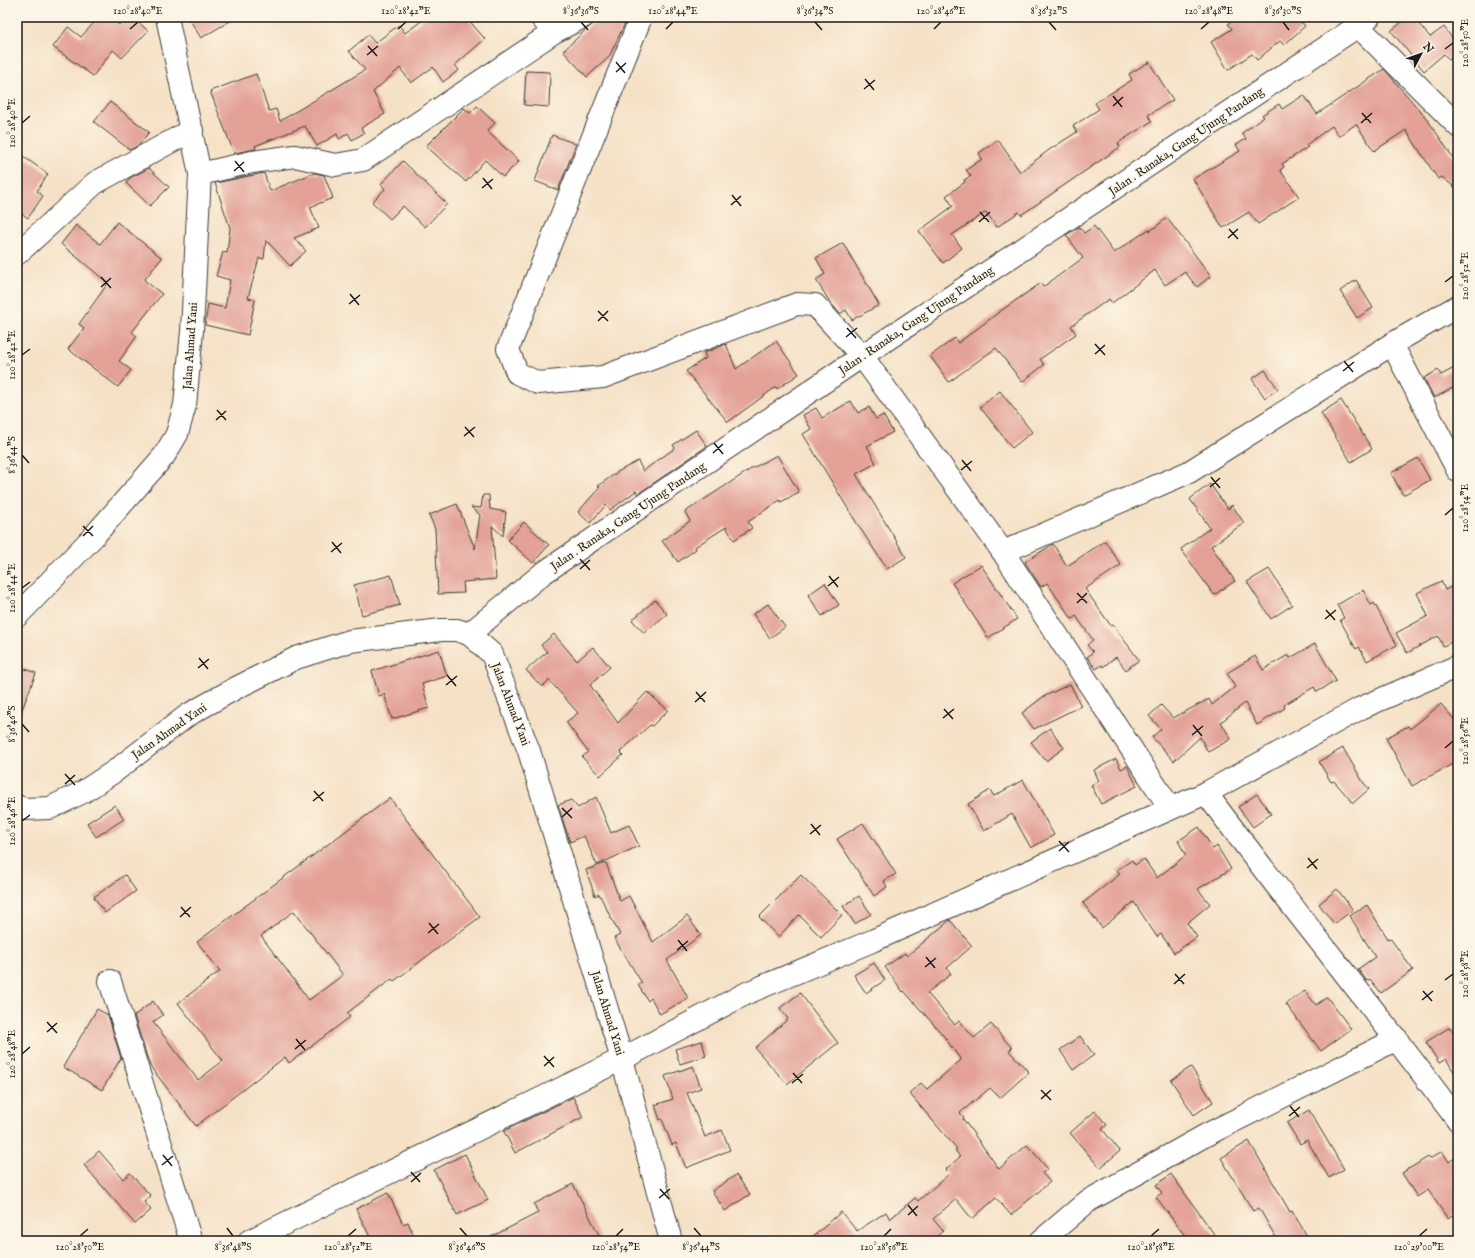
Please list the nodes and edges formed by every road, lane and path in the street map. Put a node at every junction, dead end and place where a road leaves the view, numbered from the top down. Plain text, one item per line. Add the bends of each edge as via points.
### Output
1 (167, 17) edge
2 (583, 17) edge
3 (641, 17) edge
4 (1364, 22) edge
5 (548, 25) edge
6 (1458, 126) edge
7 (192, 130) junction
8 (200, 174) junction
9 (17, 254) edge
10 (1458, 306) edge
11 (1392, 344) junction
12 (862, 356) junction
13 (1458, 471) edge
14 (1003, 552) junction
15 (17, 616) edge
16 (469, 634) junction
17 (1458, 666) edge
18 (1206, 793) junction
19 (17, 806) edge
20 (1170, 808) junction
21 (110, 981) dead end
22 (1397, 1039) junction
23 (622, 1059) junction
24 (1458, 1121) edge
25 (191, 1241) edge
26 (249, 1241) edge
27 (671, 1241) edge
28 (1041, 1241) edge

1 - 7 main road, Jalan Ahmad Yani
2 - 5 main road
3 - 12 main road via 508,350 518,373 538,383 603,377 797,304 815,306
4 - 6 main road
4 - 12 main road, Jalan . Ranaka, Gang Ujung Pandang
5 - 8 main road via 363,160 335,164 295,156 252,162
7 - 8 main road, Jalan Ahmad Yani
7 - 9 main road via 95,183
8 - 15 main road, Jalan Ahmad Yani via 190,364 185,405 177,434 164,456 124,502
10 - 11 main road
11 - 13 main road
11 - 14 main road via 1189,472
12 - 14 main road
12 - 16 main road, Jalan . Ranaka, Gang Ujung Pandang via 542,574
14 - 20 main road
16 - 19 main road, Jalan Ahmad Yani via 457,630 441,630 350,641 296,658 188,715 83,792 50,808 24,809
16 - 23 main road, Jalan Ahmad Yani via 492,654 529,751
17 - 18 main road via 1361,708
18 - 20 main road
18 - 22 main road via 1267,876
20 - 23 main road via 872,941 747,993
21 - 25 main road
22 - 24 main road
22 - 28 main road via 1206,1136 1088,1201
23 - 26 main road
23 - 27 main road, Jalan Ahmad Yani

